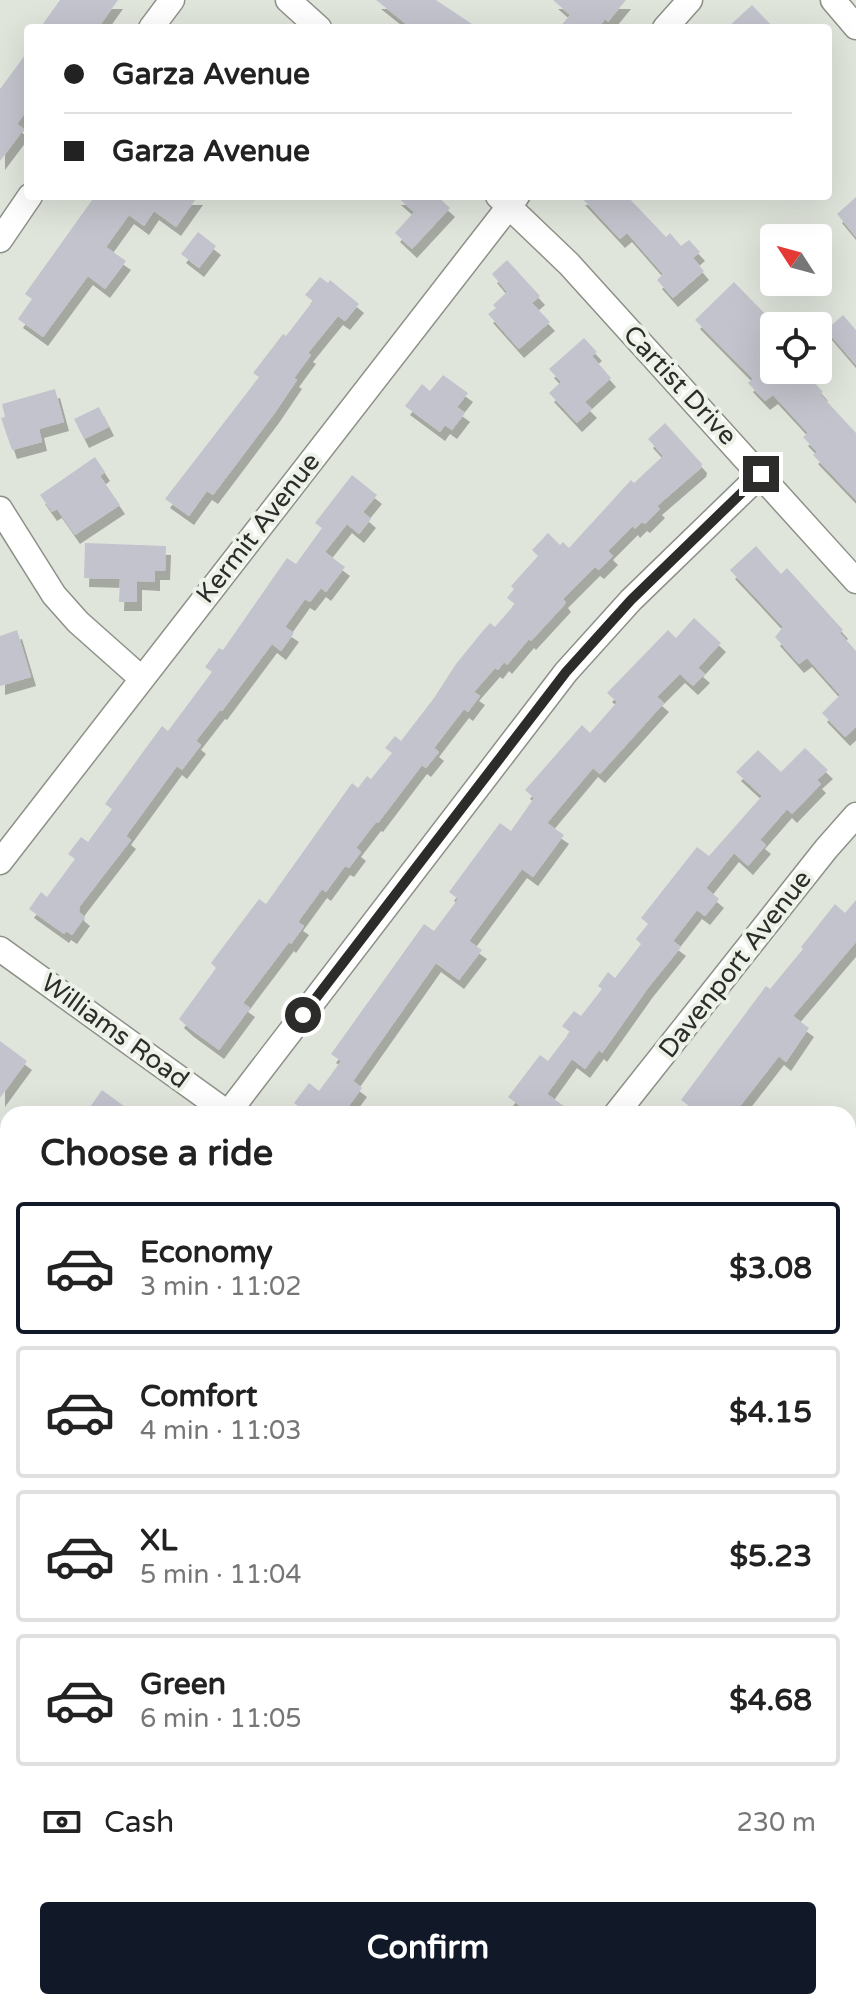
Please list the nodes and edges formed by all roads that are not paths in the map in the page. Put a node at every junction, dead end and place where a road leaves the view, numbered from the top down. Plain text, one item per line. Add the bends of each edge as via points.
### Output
1 (172, 0) edge
2 (288, 0) edge
3 (690, 0) edge
4 (833, 0) edge
5 (154, 24) edge
6 (315, 24) edge
7 (669, 24) edge
8 (856, 27) edge
9 (27, 200) edge
10 (507, 200) edge
11 (509, 200) edge
12 (0, 240) edge
13 (761, 474) junction
14 (0, 509) edge
15 (856, 581) edge
16 (141, 678) junction
17 (856, 815) edge
18 (0, 862) edge
19 (0, 949) edge
20 (219, 1106) edge
21 (234, 1106) edge
22 (622, 1106) edge

1 - 5 street
2 - 6 street
3 - 7 street
4 - 8 street
9 - 12 street
10 - 16 street, Kermit Avenue
11 - 13 street, Cartist Drive
13 - 15 street, Cartist Drive
13 - 21 street via 631,600 566,672
14 - 16 street via 54,595
16 - 18 street, Kermit Avenue
17 - 22 street, Davenport Avenue
19 - 20 street, Williams Road

